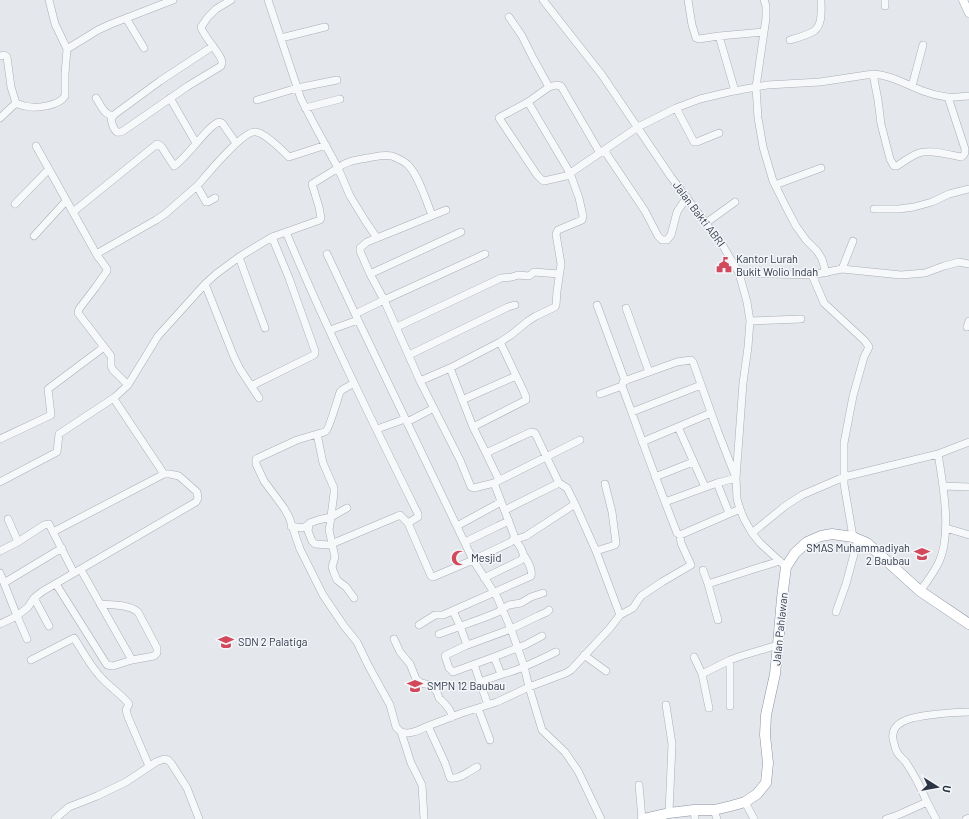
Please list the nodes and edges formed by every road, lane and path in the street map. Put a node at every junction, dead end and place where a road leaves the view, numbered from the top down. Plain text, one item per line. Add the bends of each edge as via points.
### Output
1 (49, 0) edge
2 (232, 0) edge
3 (268, 0) edge
4 (543, 0) edge
5 (688, 0) edge
6 (764, 0) edge
7 (821, 0) edge
8 (963, 0) edge
9 (168, 1) edge
10 (969, 13) edge
11 (509, 16) dead end
12 (126, 18) junction
13 (325, 27) dead end
14 (764, 32) junction
15 (719, 36) junction
16 (281, 38) junction
17 (790, 40) dead end
18 (923, 45) dead end
19 (213, 46) junction
20 (144, 48) dead end
21 (67, 49) junction
22 (0, 56) edge
23 (873, 74) junction
24 (337, 80) dead end
25 (912, 86) junction
26 (549, 87) junction
27 (756, 87) junction
28 (297, 88) junction
29 (735, 91) junction
30 (969, 96) edge
31 (948, 97) junction
32 (96, 98) dead end
33 (170, 98) junction
34 (340, 99) dead end
35 (257, 100) dead end
36 (528, 102) junction
37 (16, 103) junction
38 (305, 108) junction
39 (676, 108) junction
40 (113, 116) junction
41 (0, 118) edge
42 (638, 126) junction
43 (719, 133) dead end
44 (196, 143) junction
45 (236, 143) junction
46 (326, 145) junction
47 (36, 146) dead end
48 (602, 152) junction
49 (338, 168) junction
50 (820, 168) dead end
51 (49, 169) junction
52 (570, 173) junction
53 (774, 185) junction
54 (197, 186) junction
55 (969, 189) edge
56 (687, 197) junction
57 (215, 198) dead end
58 (66, 200) junction
59 (735, 202) dead end
60 (15, 204) dead end
61 (874, 209) dead end
62 (446, 210) dead end
63 (73, 212) junction
64 (432, 215) junction
65 (706, 223) junction
66 (286, 232) junction
67 (461, 232) dead end
68 (34, 236) dead end
69 (272, 237) junction
70 (377, 238) junction
71 (853, 241) dead end
72 (327, 254) dead end
73 (486, 254) dead end
74 (239, 256) junction
75 (98, 257) junction
76 (969, 264) edge
77 (842, 269) junction
78 (739, 273) junction
79 (826, 273) junction
80 (370, 274) junction
81 (559, 274) junction
82 (812, 275) junction
83 (205, 284) junction
84 (384, 300) junction
85 (515, 305) dead end
86 (597, 305) dead end
87 (626, 308) dead end
88 (356, 317) junction
89 (802, 319) dead end
90 (750, 321) junction
91 (397, 327) junction
92 (265, 328) dead end
93 (330, 330) junction
94 (500, 342) junction
95 (104, 347) junction
96 (409, 355) junction
97 (450, 368) junction
98 (649, 372) junction
99 (516, 376) junction
100 (420, 381) junction
101 (354, 383) junction
102 (623, 384) junction
103 (128, 385) junction
104 (701, 385) junction
105 (250, 386) junction
106 (600, 394) dead end
107 (115, 397) junction
108 (259, 398) dead end
109 (462, 400) junction
110 (434, 408) junction
111 (632, 412) junction
112 (711, 413) junction
113 (406, 420) junction
114 (473, 427) junction
115 (678, 427) junction
116 (377, 429) junction
117 (317, 434) junction
118 (0, 439) edge
119 (580, 440) dead end
120 (642, 442) junction
121 (969, 442) edge
122 (486, 453) junction
123 (938, 454) junction
124 (546, 457) junction
125 (693, 462) junction
126 (164, 474) junction
127 (655, 476) junction
128 (736, 478) junction
129 (844, 478) junction
130 (496, 481) junction
131 (0, 482) edge
132 (559, 483) junction
133 (717, 483) junction
134 (605, 484) dead end
135 (943, 486) junction
136 (704, 487) junction
137 (969, 487) edge
138 (501, 502) junction
139 (665, 502) junction
140 (576, 504) junction
141 (347, 508) dead end
142 (740, 509) junction
143 (505, 510) junction
144 (729, 513) junction
145 (331, 517) junction
146 (8, 519) dead end
147 (509, 521) junction
148 (310, 523) junction
149 (408, 523) junction
150 (291, 526) junction
151 (457, 526) junction
152 (946, 528) junction
153 (53, 532) junction
154 (752, 533) junction
155 (680, 534) junction
156 (969, 535) edge
157 (514, 538) junction
158 (856, 538) junction
159 (18, 542) junction
160 (465, 542) junction
161 (332, 543) junction
162 (62, 548) junction
163 (0, 551) edge
164 (596, 551) junction
165 (523, 554) junction
166 (474, 560) junction
167 (783, 564) junction
168 (703, 570) dead end
169 (77, 572) junction
170 (0, 573) edge
171 (484, 578) junction
172 (4, 584) junction
173 (56, 584) junction
174 (708, 584) junction
175 (920, 591) junction
176 (494, 592) junction
177 (543, 593) dead end
178 (34, 598) junction
179 (354, 598) dead end
180 (100, 604) junction
181 (502, 609) junction
182 (549, 610) dead end
183 (453, 611) junction
184 (836, 612) dead end
185 (620, 615) junction
186 (17, 616) junction
187 (718, 620) dead end
188 (0, 624) edge
189 (969, 624) edge
190 (419, 625) dead end
191 (48, 626) dead end
192 (460, 626) junction
193 (510, 629) junction
194 (438, 634) dead end
195 (542, 636) dead end
196 (27, 639) dead end
197 (394, 639) dead end
198 (467, 645) junction
199 (778, 645) junction
200 (518, 648) junction
201 (556, 652) dead end
202 (584, 655) junction
203 (494, 657) junction
204 (694, 657) dead end
205 (32, 660) dead end
206 (132, 660) junction
207 (730, 660) junction
208 (474, 664) junction
209 (524, 666) junction
210 (606, 671) dead end
211 (503, 674) junction
212 (702, 674) junction
213 (480, 682) junction
214 (529, 687) junction
215 (488, 705) junction
216 (666, 705) dead end
217 (730, 706) dead end
218 (478, 708) junction
219 (708, 708) dead end
220 (969, 712) edge
221 (453, 717) junction
222 (428, 726) junction
223 (401, 732) junction
224 (490, 740) dead end
225 (149, 766) junction
226 (477, 767) dead end
227 (639, 785) dead end
228 (745, 802) junction
229 (927, 802) junction
230 (669, 813) junction
231 (716, 814) edge
232 (695, 815) edge
233 (899, 817) edge
234 (969, 818) edge
235 (55, 819) edge
236 (199, 819) edge
237 (424, 819) edge
238 (601, 819) edge
239 (642, 819) edge
240 (754, 819) edge
241 (886, 819) edge
242 (936, 819) edge
243 (966, 819) edge

1 - 21 street via 55,24
2 - 19 street via 216,9 201,27
3 - 16 street
4 - 42 street, Jalan Bakti ABRI
5 - 15 street via 696,38
6 - 14 street
7 - 17 street via 821,14 816,30
8 - 10 main road
9 - 12 street
11 - 26 street
12 - 20 street
12 - 21 street via 98,30
13 - 16 street
14 - 15 street
14 - 27 street
15 - 29 street
16 - 28 street
18 - 25 street
19 - 33 street via 222,61 221,66
19 - 40 street
21 - 37 street via 63,99 52,105 37,107
22 - 37 street via 7,57
23 - 25 street
23 - 27 street via 820,82
23 - 31 street via 881,124 894,166 924,152 964,156 965,149
24 - 28 street
25 - 31 street
26 - 36 street
26 - 48 street via 562,87
27 - 29 street
27 - 53 street via 763,147
28 - 35 street
28 - 38 street
29 - 39 street via 700,99
30 - 31 street
32 - 40 street via 104,111
33 - 40 street via 122,132 117,132 113,125 110,118
33 - 44 street
34 - 38 street
36 - 52 street
36 - 52 street via 499,118 542,180 563,177
37 - 41 street
38 - 46 street
39 - 42 street
39 - 43 street via 694,142
42 - 48 street
42 - 56 street, Jalan Bakti ABRI
44 - 45 street via 219,122
44 - 63 street via 174,166 157,144
45 - 46 street via 256,132 274,143 289,157
45 - 54 street
46 - 49 street
47 - 51 street
48 - 52 street
48 - 56 street via 662,240 667,240 671,236 677,212
49 - 64 street via 351,162 379,156 399,159 412,170
49 - 66 street via 312,184 320,220
49 - 70 street via 350,196
50 - 53 street
51 - 58 street
51 - 60 street
52 - 81 street via 583,218 556,232 561,261
53 - 79 street via 796,226 822,259
54 - 57 street via 206,202
54 - 75 street via 161,217 98,253
55 - 61 street via 914,207
56 - 65 street, Jalan Bakti ABRI
58 - 63 street
58 - 68 street
59 - 65 street
62 - 64 street
63 - 75 street
64 - 70 street
65 - 78 street, Jalan Bakti ABRI
66 - 69 street
66 - 93 street
67 - 80 street
69 - 74 street
69 - 105 street via 315,354
70 - 80 street via 360,248
71 - 77 street
72 - 88 street
73 - 84 street
74 - 83 street
74 - 92 street
75 - 95 street via 107,271 78,313
76 - 77 street via 959,262 925,273 901,274
77 - 79 street
78 - 82 street
78 - 90 street, Jalan Bakti ABRI via 748,302
79 - 82 street
80 - 84 street
81 - 91 street via 534,272 529,276 501,278
81 - 94 street via 555,307 528,321
82 - 129 street via 824,303 869,346 853,396 844,443
83 - 103 street via 158,336
83 - 105 street via 234,357
84 - 88 street
84 - 91 street
85 - 96 street
86 - 102 street
87 - 98 street
88 - 93 street
88 - 113 street
89 - 90 street
90 - 128 street, Jalan Bakti ABRI
91 - 96 street
93 - 101 street
94 - 97 street
94 - 99 street
95 - 103 street via 112,358 113,370
95 - 118 street via 48,389 51,415
96 - 100 street
97 - 100 street
97 - 109 street
98 - 102 street
98 - 104 street via 677,362 692,360
99 - 109 street
99 - 114 street via 526,400
100 - 110 street
101 - 116 street
101 - 117 street via 340,392 327,430
102 - 106 street
102 - 111 street
103 - 107 street
104 - 111 street
104 - 112 street
105 - 108 street
107 - 126 street
107 - 131 street via 59,434 57,452
109 - 114 street
110 - 113 street
110 - 130 street via 471,487
111 - 120 street
112 - 115 street
112 - 128 street
113 - 116 street
113 - 151 street
114 - 122 street
115 - 120 street
115 - 125 street
116 - 149 street via 418,514 418,517
117 - 145 street via 323,463 334,488
117 - 150 street via 297,440 256,459 264,481 284,508
119 - 124 street
120 - 127 street
121 - 123 street
122 - 124 street via 531,432 534,433
122 - 130 street
123 - 129 street
123 - 135 street
124 - 130 street
124 - 132 street
125 - 127 street
125 - 136 street
126 - 153 street
126 - 169 street via 179,476 197,492 196,502
127 - 139 street
128 - 133 street
128 - 142 street, Jalan Bakti ABRI
129 - 154 street via 802,495
129 - 158 street
130 - 138 street
132 - 140 street via 570,492
132 - 143 street
133 - 136 street
133 - 144 street
134 - 164 street via 616,543
135 - 137 street
135 - 152 street
136 - 139 street
138 - 143 street
138 - 151 street
139 - 155 street via 677,533
140 - 157 street via 526,536
140 - 164 street
141 - 145 street
142 - 144 street
142 - 154 street, Jalan Bakti ABRI
143 - 147 street
144 - 155 street
145 - 148 street
145 - 161 street via 329,530
146 - 159 street
147 - 157 street
147 - 160 street
148 - 150 street via 301,528
148 - 161 street via 308,531 315,544
149 - 161 street via 399,515
149 - 166 street via 432,577
150 - 223 street via 323,595 357,642 388,700 396,727
151 - 160 street
152 - 156 street
152 - 175 street via 940,561
153 - 159 street via 49,524 44,525
153 - 162 street
154 - 167 street, Jalan Bakti ABRI
155 - 185 street via 681,543 691,565 657,585 642,596 633,608
157 - 165 street
157 - 166 street via 511,542
158 - 167 highway, Jalan Pahlawan via 832,534 811,540
158 - 175 highway, Jalan Pahlawan via 871,546
158 - 184 street via 846,584
159 - 163 street
160 - 166 street
161 - 179 street via 335,557 332,567 334,573 337,580
162 - 169 street
162 - 172 street
164 - 185 street
165 - 171 street via 521,560
165 - 176 street via 532,572 531,576
166 - 171 street
167 - 174 street via 748,570
167 - 199 highway, Jalan Pahlawan
168 - 174 street
169 - 173 street
169 - 180 street
170 - 172 street
171 - 176 street
172 - 186 street
173 - 178 street
173 - 206 street via 107,665 113,666
174 - 187 street
175 - 189 highway, Jalan Pahlawan
176 - 181 street
176 - 183 street
177 - 181 street
178 - 186 street
178 - 191 street
180 - 206 street
180 - 206 street via 127,606 138,612 157,648 157,653 154,656
181 - 192 street
181 - 193 street
182 - 193 street
183 - 190 street via 434,616
183 - 192 street
185 - 202 street
186 - 188 street
186 - 196 street
192 - 194 street
192 - 198 street
193 - 198 street
193 - 200 street
195 - 200 street
197 - 221 street via 416,679 430,685 437,692
198 - 208 street via 445,656 449,668 453,672
199 - 207 street
199 - 228 highway, Jalan Pahlawan via 766,715 767,781 757,794
200 - 203 street
200 - 209 street
201 - 209 street
202 - 210 street
202 - 214 street via 566,673
203 - 208 street
203 - 211 street
204 - 212 street
205 - 225 street via 74,638 100,676 129,704 126,710 128,717
207 - 212 street
207 - 217 street
208 - 213 street
209 - 211 street
209 - 214 street
211 - 213 street
212 - 219 street
213 - 215 street
214 - 215 street
214 - 238 street via 542,730 565,752 578,770
215 - 218 street
216 - 230 street via 672,744
218 - 221 street
218 - 224 street
220 - 229 street via 913,717 894,729 896,751 917,781
221 - 222 street
222 - 223 street via 412,733
222 - 226 street via 450,778 453,779
223 - 237 street via 411,763 422,785
225 - 235 street via 126,782 70,807
225 - 236 street via 164,759 171,763 187,788
227 - 239 street
228 - 231 highway, Jalan Pahlawan
228 - 240 street
229 - 233 street
229 - 242 street
230 - 232 highway, Jalan Pahlawan
230 - 239 highway, Jalan Pahlawan
231 - 232 highway, Jalan Pahlawan
233 - 241 street
234 - 243 street

